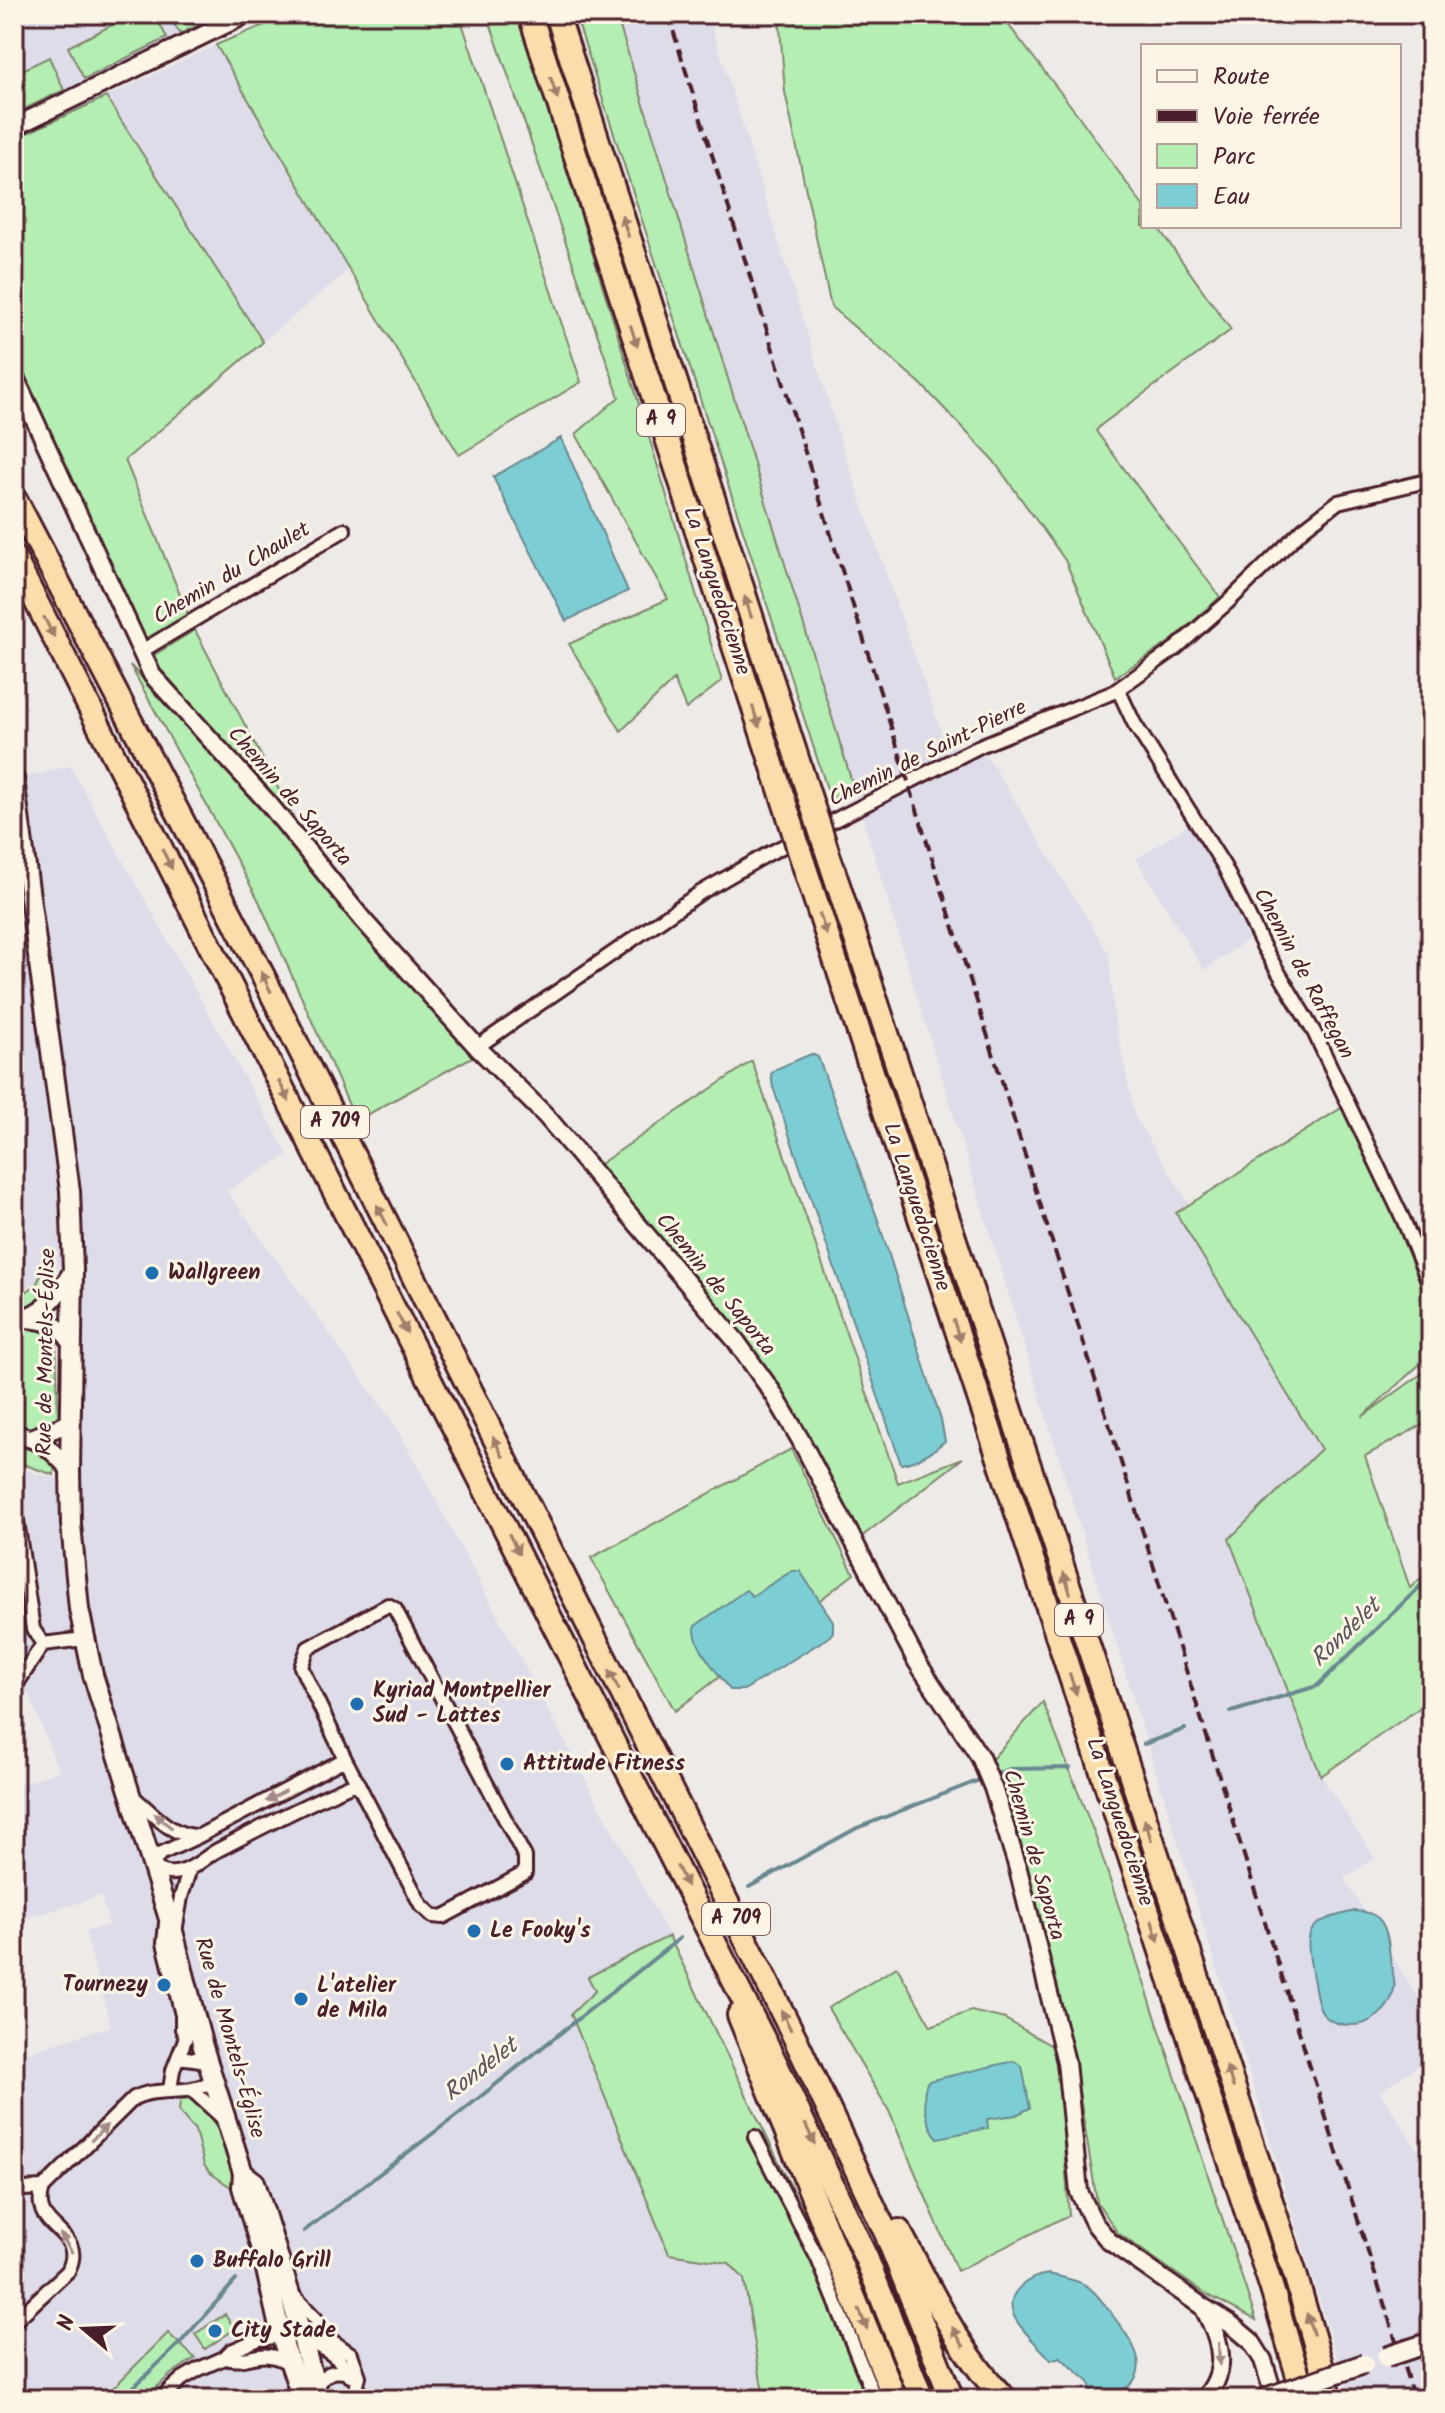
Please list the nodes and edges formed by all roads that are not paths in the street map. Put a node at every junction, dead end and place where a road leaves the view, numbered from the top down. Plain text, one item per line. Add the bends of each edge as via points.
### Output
1 (247, 14) edge
2 (530, 14) edge
3 (557, 14) edge
4 (14, 127) edge
5 (14, 375) edge
6 (1431, 480) edge
7 (14, 497) edge
8 (344, 530) dead end
9 (14, 558) edge
10 (140, 652) junction
11 (1118, 689) junction
12 (14, 779) edge
13 (477, 1047) junction
14 (73, 1270) junction
15 (1431, 1288) edge
16 (19, 1320) edge
17 (71, 1342) junction
18 (70, 1423) junction
19 (22, 1436) edge
20 (70, 1470) junction
21 (16, 1491) dead end
22 (84, 1639) junction
23 (43, 1644) junction
24 (18, 1675) edge
25 (14, 1688) edge
26 (345, 1759) junction
27 (358, 1782) junction
28 (131, 1796) junction
29 (199, 1836) junction
30 (151, 1866) junction
31 (190, 1868) junction
32 (167, 1916) junction
33 (174, 1935) junction
34 (714, 1938) junction
35 (194, 2013) junction
36 (186, 2037) junction
37 (179, 2057) junction
38 (211, 2070) junction
39 (170, 2090) junction
40 (192, 2090) junction
41 (821, 2090) junction
42 (228, 2123) junction
43 (755, 2137) dead end
44 (243, 2173) junction
45 (14, 2186) edge
46 (43, 2188) junction
47 (262, 2252) junction
48 (289, 2291) junction
49 (1203, 2307) junction
50 (14, 2322) edge
51 (281, 2336) junction
52 (302, 2338) junction
53 (1429, 2342) edge
54 (224, 2358) junction
55 (290, 2364) junction
56 (349, 2373) junction
57 (354, 2395) edge
58 (312, 2396) edge
59 (160, 2399) edge
60 (875, 2399) edge
61 (895, 2399) edge
62 (922, 2399) edge
63 (952, 2399) edge
64 (1005, 2399) edge
65 (1203, 2399) edge
66 (1262, 2399) edge
67 (1275, 2399) edge
68 (1305, 2399) edge
69 (1331, 2399) edge

1 - 4 street
2 -> 68 highway, La Languedocienne / A 9, bridge
69 -> 3 highway, La Languedocienne / A 9, bridge via 1295,2274
5 - 10 street, Chemin de Saporta
6 - 11 street, Chemin de Saint-Pierre via 1338,502 1176,648
41 -> 7 highway, A 709 via 262,974
8 - 10 street, Chemin du Chaulet
9 -> 34 highway, A 709
10 - 13 street, Chemin de Saporta via 152,675
11 - 13 street, Chemin de Saint-Pierre via 982,745 766,855 700,893
11 - 15 street, Chemin de Raffegan via 1224,866 1314,1032
12 - 14 main road, Rue de Montels-Église via 70,1191
13 - 49 street, Chemin de Saporta via 546,1116 736,1341 800,1439 917,1662 980,1757 993,1788 1066,2062 1079,2192 1109,2241
14 - 16 street via 43,1310
14 - 17 main road, Rue de Montels-Église
16 - 17 street via 53,1324
17 - 18 main road, Rue de Montels-Église
18 - 19 street
18 - 20 main road, Rue de Montels-Église
19 - 20 street via 52,1450
20 - 22 main road, Rue de Montels-Église via 75,1581
21 - 23 street via 33,1629
22 - 23 street
22 - 28 main road, Rue de Montels-Église
23 - 24 street
24 - 25 street
26 - 27 street
26 - 27 street via 301,1667 303,1657 308,1648 388,1605 395,1609 518,1843 525,1873 443,1917 433,1916 421,1905
26 -> 29 street
27 - 31 street
29 -> 28 street via 166,1826
28 - 30 main road, Rue de Montels-Église
29 - 30 street via 160,1854
30 - 31 street via 170,1874
30 - 32 main road, Rue de Montels-Église
31 - 33 street
32 - 33 main road, Rue de Montels-Église
32 - 36 street, Rue de Montels-Église via 164,1943
33 - 35 main road, Rue de Montels-Église
34 -> 61 highway via 747,2038
34 -> 62 highway, A 709 via 837,2191
35 - 36 street
35 - 38 main road, Rue de Montels-Église
36 - 37 street
37 - 38 street
37 - 39 street
38 - 40 street via 208,2084
38 - 42 main road, Rue de Montels-Église
39 - 40 street
46 -> 39 street via 134,2098
40 - 42 street
41 - 63 highway, A 709 via 904,2275
64 -> 41 highway via 958,2339
42 - 44 main road, Rue de Montels-Église
43 - 60 street via 818,2259
44 - 47 main road, Rue de Montels-Église via 242,2187
44 - 48 main road, Rue de Montels-Église via 255,2182
45 - 46 street
50 -> 46 street via 73,2262 71,2244 41,2211
47 - 51 main road, Rue de Montels-Église
47 - 52 main road via 272,2269 287,2329
48 - 52 main road, Rue de Montels-Église
48 - 57 street via 316,2319 323,2335 351,2354 359,2376
49 -> 65 street via 1218,2335 1220,2355 1219,2372
49 - 67 street, Chemin de Saporta via 1251,2341
51 - 54 street via 259,2339
51 - 55 main road, Rue de Montels-Église
51 - 58 main road via 300,2360
52 - 56 street via 333,2354
52 - 58 main road, Rue de Montels-Église
53 - 66 main road, bridge
54 - 55 street via 272,2355
54 - 59 street via 182,2379
55 - 58 main road, Rue de Montels-Église
56 - 57 street
56 - 58 street via 325,2375

